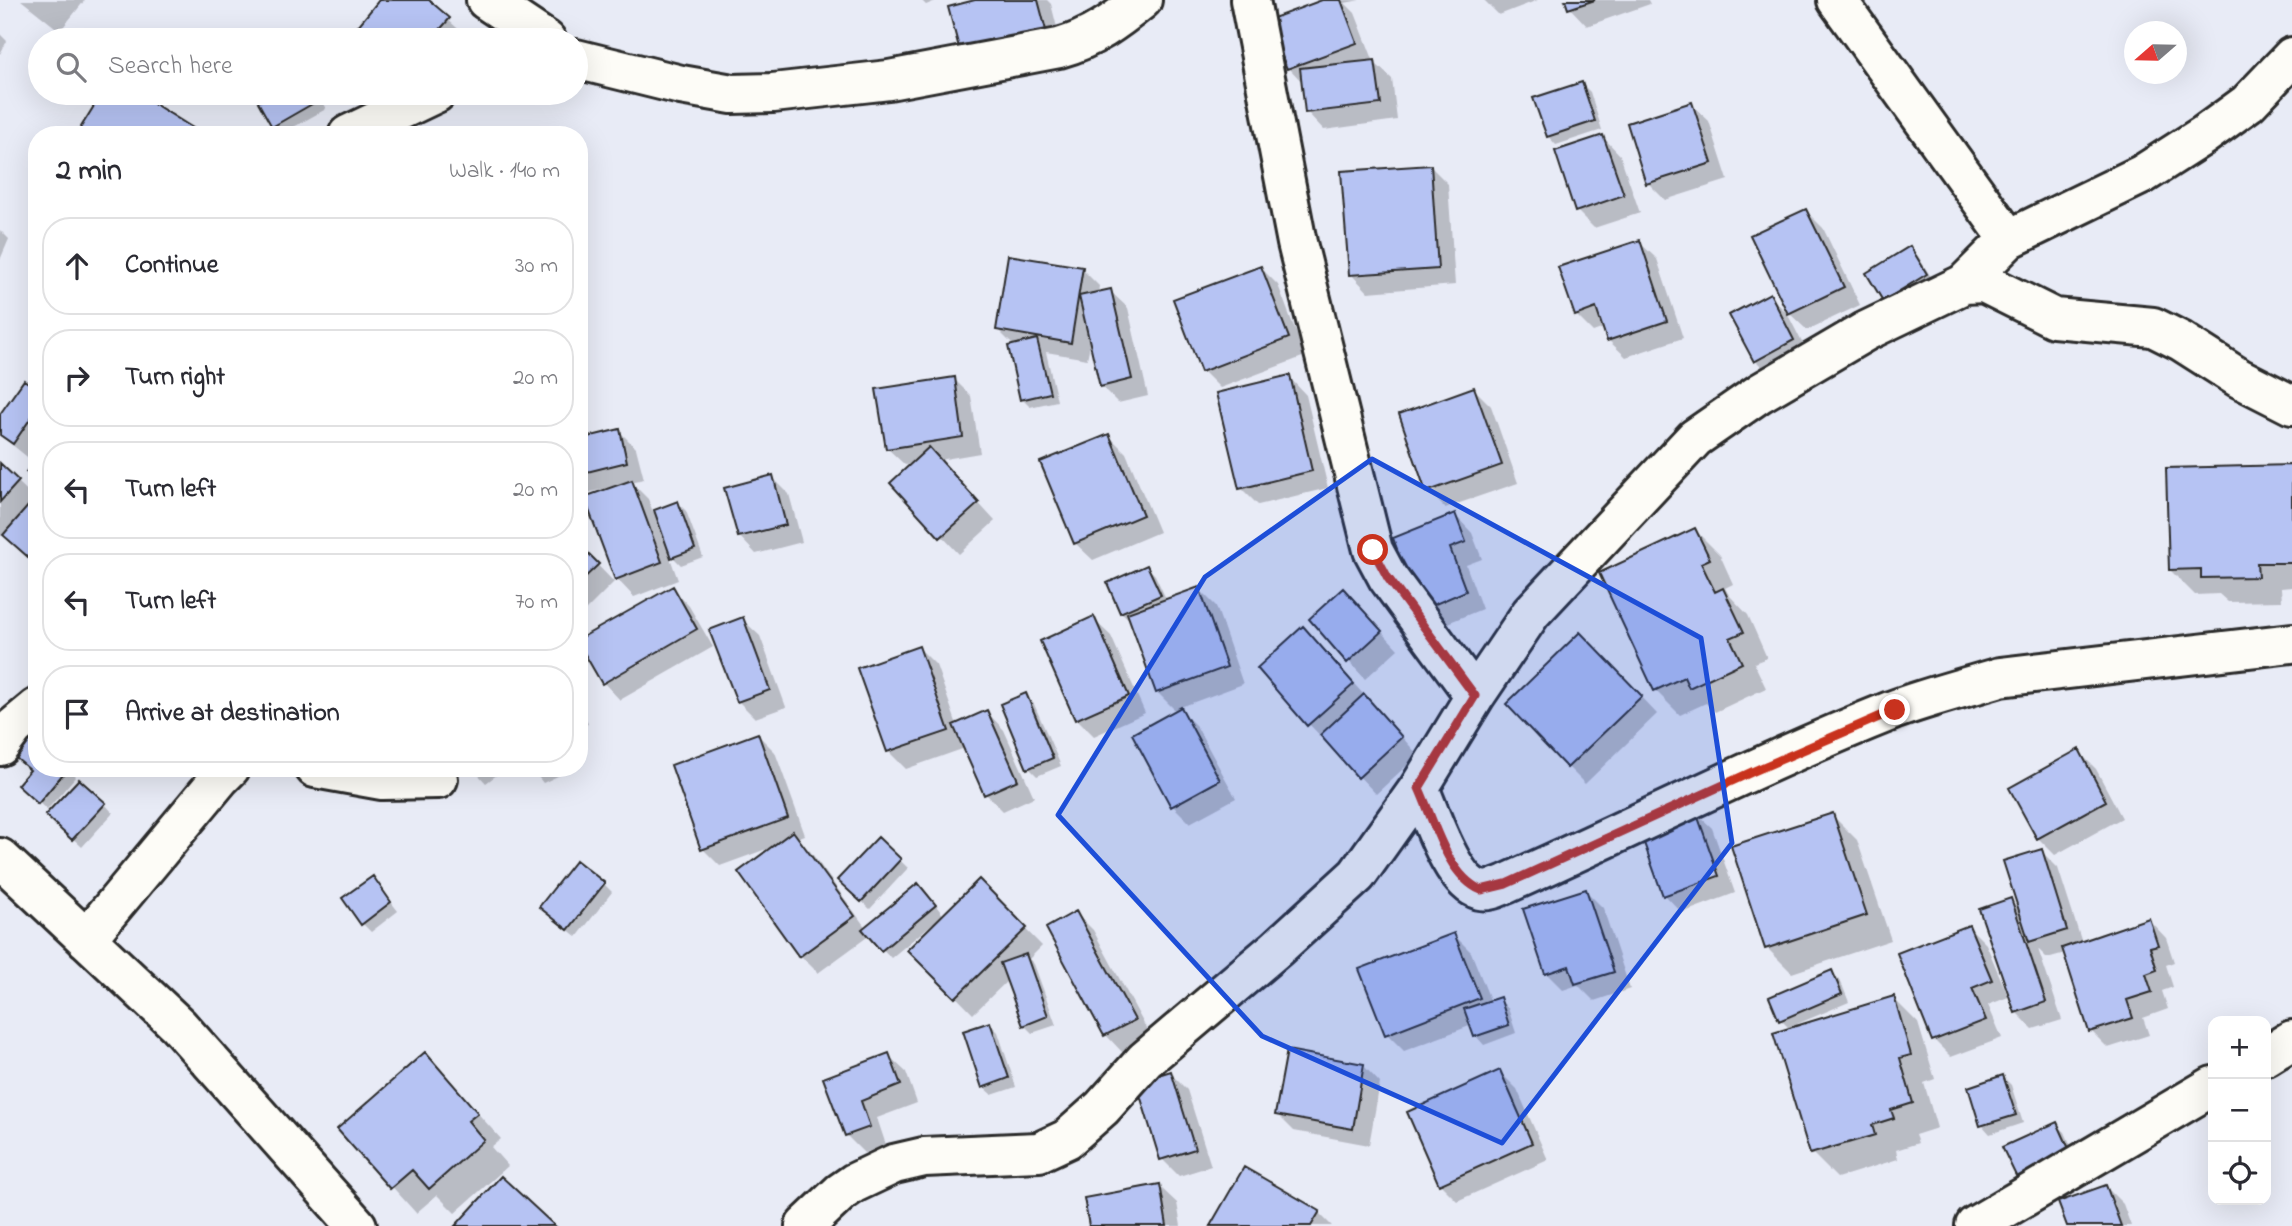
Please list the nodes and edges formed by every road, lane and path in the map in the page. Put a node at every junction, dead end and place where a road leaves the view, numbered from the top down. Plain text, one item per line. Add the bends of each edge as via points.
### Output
1 (486, 0) edge
2 (1142, 0) edge
3 (1250, 0) edge
4 (1837, 0) edge
5 (528, 28) edge
6 (2292, 57) edge
7 (588, 62) edge
8 (411, 105) edge
9 (367, 126) edge
10 (2009, 239) junction
11 (1964, 284) junction
12 (2292, 405) edge
13 (2292, 643) edge
14 (1475, 696) junction
15 (28, 715) edge
16 (0, 746) edge
17 (221, 777) edge
18 (365, 777) edge
19 (438, 779) dead end
20 (1419, 788) junction
21 (0, 859) edge
22 (86, 939) junction
23 (2292, 1040) edge
24 (2271, 1053) edge
25 (2208, 1089) edge
26 (358, 1226) edge
27 (805, 1226) edge
28 (1975, 1226) edge

1 - 5 street
2 - 7 street via 1099,33 1059,48 889,80 773,93 732,94 694,88
3 - 14 street via 1297,243 1373,550 1395,588
4 - 10 street
6 - 10 street via 2248,103 2204,135 2143,174
8 - 9 street
10 - 11 street
11 - 12 street via 1984,283 2054,318 2153,327
11 - 14 street via 1866,331 1760,393 1695,438 1531,613
13 - 20 street via 2000,677 1964,688 1895,710 1488,890 1463,880 1454,868
14 - 20 street
15 - 16 street
17 - 22 street
18 - 19 street
20 - 27 street via 1357,876 1145,1060 1067,1139 1039,1152 924,1157 894,1164 841,1192
21 - 22 street
22 - 26 street via 178,1025
23 - 24 street
25 - 28 street

